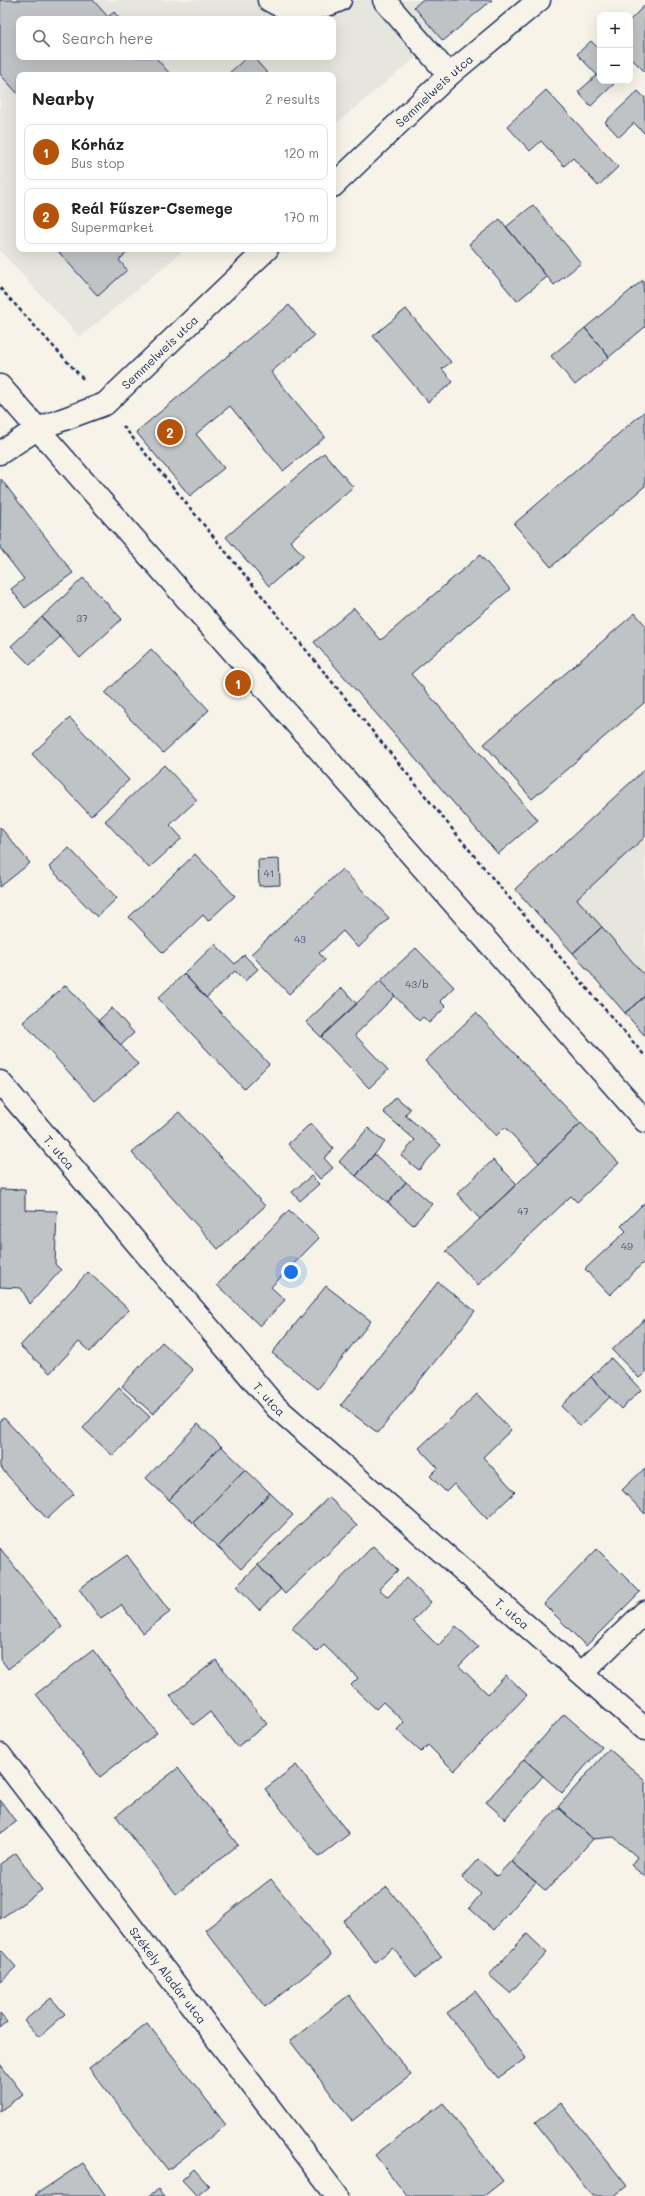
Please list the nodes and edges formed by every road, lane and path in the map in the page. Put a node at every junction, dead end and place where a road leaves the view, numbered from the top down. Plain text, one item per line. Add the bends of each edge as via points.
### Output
1 (269, 0) edge
2 (340, 0) edge
3 (384, 0) edge
4 (539, 0) edge
5 (449, 75) junction
6 (336, 183) edge
7 (264, 252) edge
8 (0, 288) edge
9 (0, 386) edge
10 (105, 404) junction
11 (37, 429) junction
12 (0, 453) edge
13 (645, 1056) edge
14 (0, 1082) edge
15 (645, 1121) edge
16 (645, 1612) edge
17 (582, 1673) junction
18 (645, 1729) edge
19 (0, 1755) edge
20 (337, 2196) edge

1 - 2 street via 289,8 306,9 323,7
3 - 5 street
4 - 5 street, Semmelweis utca
5 - 6 street, Semmelweis utca
7 - 10 street, Semmelweis utca
8 - 10 path
9 - 11 street
10 - 11 street, Semmelweis utca
10 - 13 path via 494,880
11 - 12 street, Semmelweis utca
11 - 15 street
14 - 17 street, T. utca via 276,1407
16 - 17 street
17 - 18 street, T. utca
19 - 20 street, Székely Aladár utca

